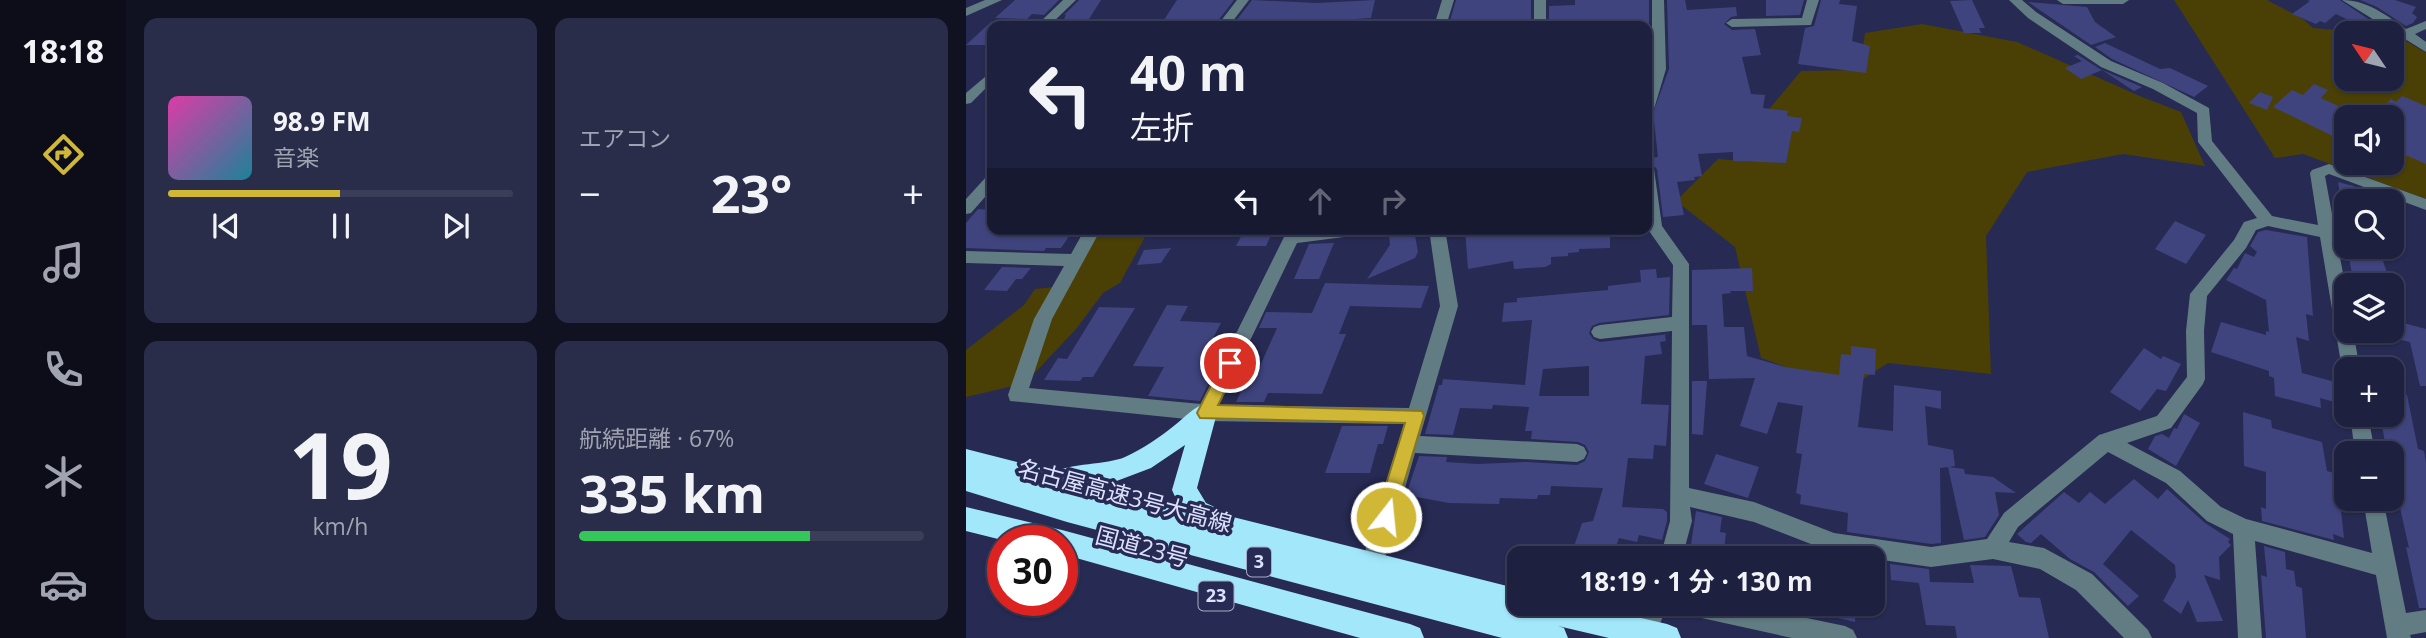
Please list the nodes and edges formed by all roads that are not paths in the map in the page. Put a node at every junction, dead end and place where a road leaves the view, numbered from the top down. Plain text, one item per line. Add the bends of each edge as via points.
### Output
1 (996, 0) edge
2 (1070, 0) edge
3 (1243, 0) edge
4 (1448, 0) edge
5 (1540, 0) edge
6 (1658, 0) edge
7 (1813, 0) edge
8 (2015, 0) edge
9 (2063, 0) edge
10 (2123, 0) edge
11 (2348, 0) edge
12 (968, 9) edge
13 (1047, 21) edge
14 (1227, 21) edge
15 (1442, 21) edge
16 (1540, 21) edge
17 (1732, 23) dead end
18 (2426, 25) edge
19 (2405, 34) junction
20 (1652, 38) edge
21 (2426, 48) edge
22 (987, 80) edge
23 (1652, 94) edge
24 (966, 100) edge
25 (987, 186) edge
26 (2426, 205) edge
27 (966, 209) edge
28 (1652, 212) edge
29 (2267, 220) junction
30 (2327, 233) junction
31 (1089, 235) edge
32 (1294, 235) edge
33 (1438, 235) edge
34 (966, 257) edge
35 (1073, 260) junction
36 (1680, 323) junction
37 (1600, 332) dead end
38 (2349, 357) edge
39 (1206, 413) junction
40 (1416, 416) junction
41 (2106, 441) junction
42 (1406, 444) junction
43 (1577, 453) dead end
44 (966, 460) edge
45 (1038, 477) junction
46 (966, 480) edge
47 (1679, 495) junction
48 (2375, 511) edge
49 (966, 519) edge
50 (991, 525) edge
51 (2244, 528) junction
52 (966, 529) edge
53 (1244, 533) junction
54 (987, 535) edge
55 (1078, 546) edge
56 (1674, 546) edge
57 (1993, 549) junction
58 (1078, 559) edge
59 (1372, 565) junction
60 (2385, 567) junction
61 (1507, 600) edge
62 (1575, 616) edge
63 (1657, 616) edge
64 (1743, 616) edge
65 (2426, 621) edge
66 (2398, 632) edge
67 (1656, 635) edge
68 (1369, 638) edge
69 (1410, 638) edge
70 (1554, 638) edge
71 (1845, 638) edge
72 (2140, 638) edge
73 (2250, 638) edge

1 - 12 street
2 - 13 street
3 - 14 street
4 - 15 street
5 - 16 street
6 - 20 street
7 - 17 street via 1807,22
8 - 29 street via 2106,64 2204,111 2205,142
9 - 10 street
11 - 19 street
18 - 19 street
19 - 21 street
20 - 23 street via 1660,69
22 - 24 street
25 - 27 street
26 - 30 street via 2329,169 2317,173
28 - 36 street via 1654,226 1681,264
29 - 30 street
29 - 41 street via 2250,226 2199,294 2196,379 2164,422
30 - 38 street
31 - 35 street
32 - 39 street
33 - 40 street via 1449,306
34 - 35 street
35 - 39 street via 1043,319 1017,395
36 - 37 street
36 - 47 street
39 - 40 street
39 - 45 highway via 1141,463 1094,478
39 - 53 highway via 1184,490 1197,511
40 - 42 street
41 - 51 street via 2173,477 2214,514
41 - 57 street via 2011,520
42 - 43 street
42 - 59 street
44 - 45 highway, 国道23号
45 - 53 highway, 国道23号
46 - 70 highway, 名古屋高速3号大高線 / 3
47 - 56 street via 1681,520
47 - 57 street via 1754,512 1834,543 1931,557
48 - 60 street
49 - 50 highway
51 - 60 street
51 - 73 street
52 - 54 highway
53 - 59 highway, 国道23号
55 - 69 highway, 3
57 - 72 street via 2044,559 2084,582
58 - 68 highway, 国道23号 / 23
59 - 61 highway, 国道23号
60 - 66 street
62 - 67 highway
63 - 67 street
64 - 71 street
65 - 66 street

